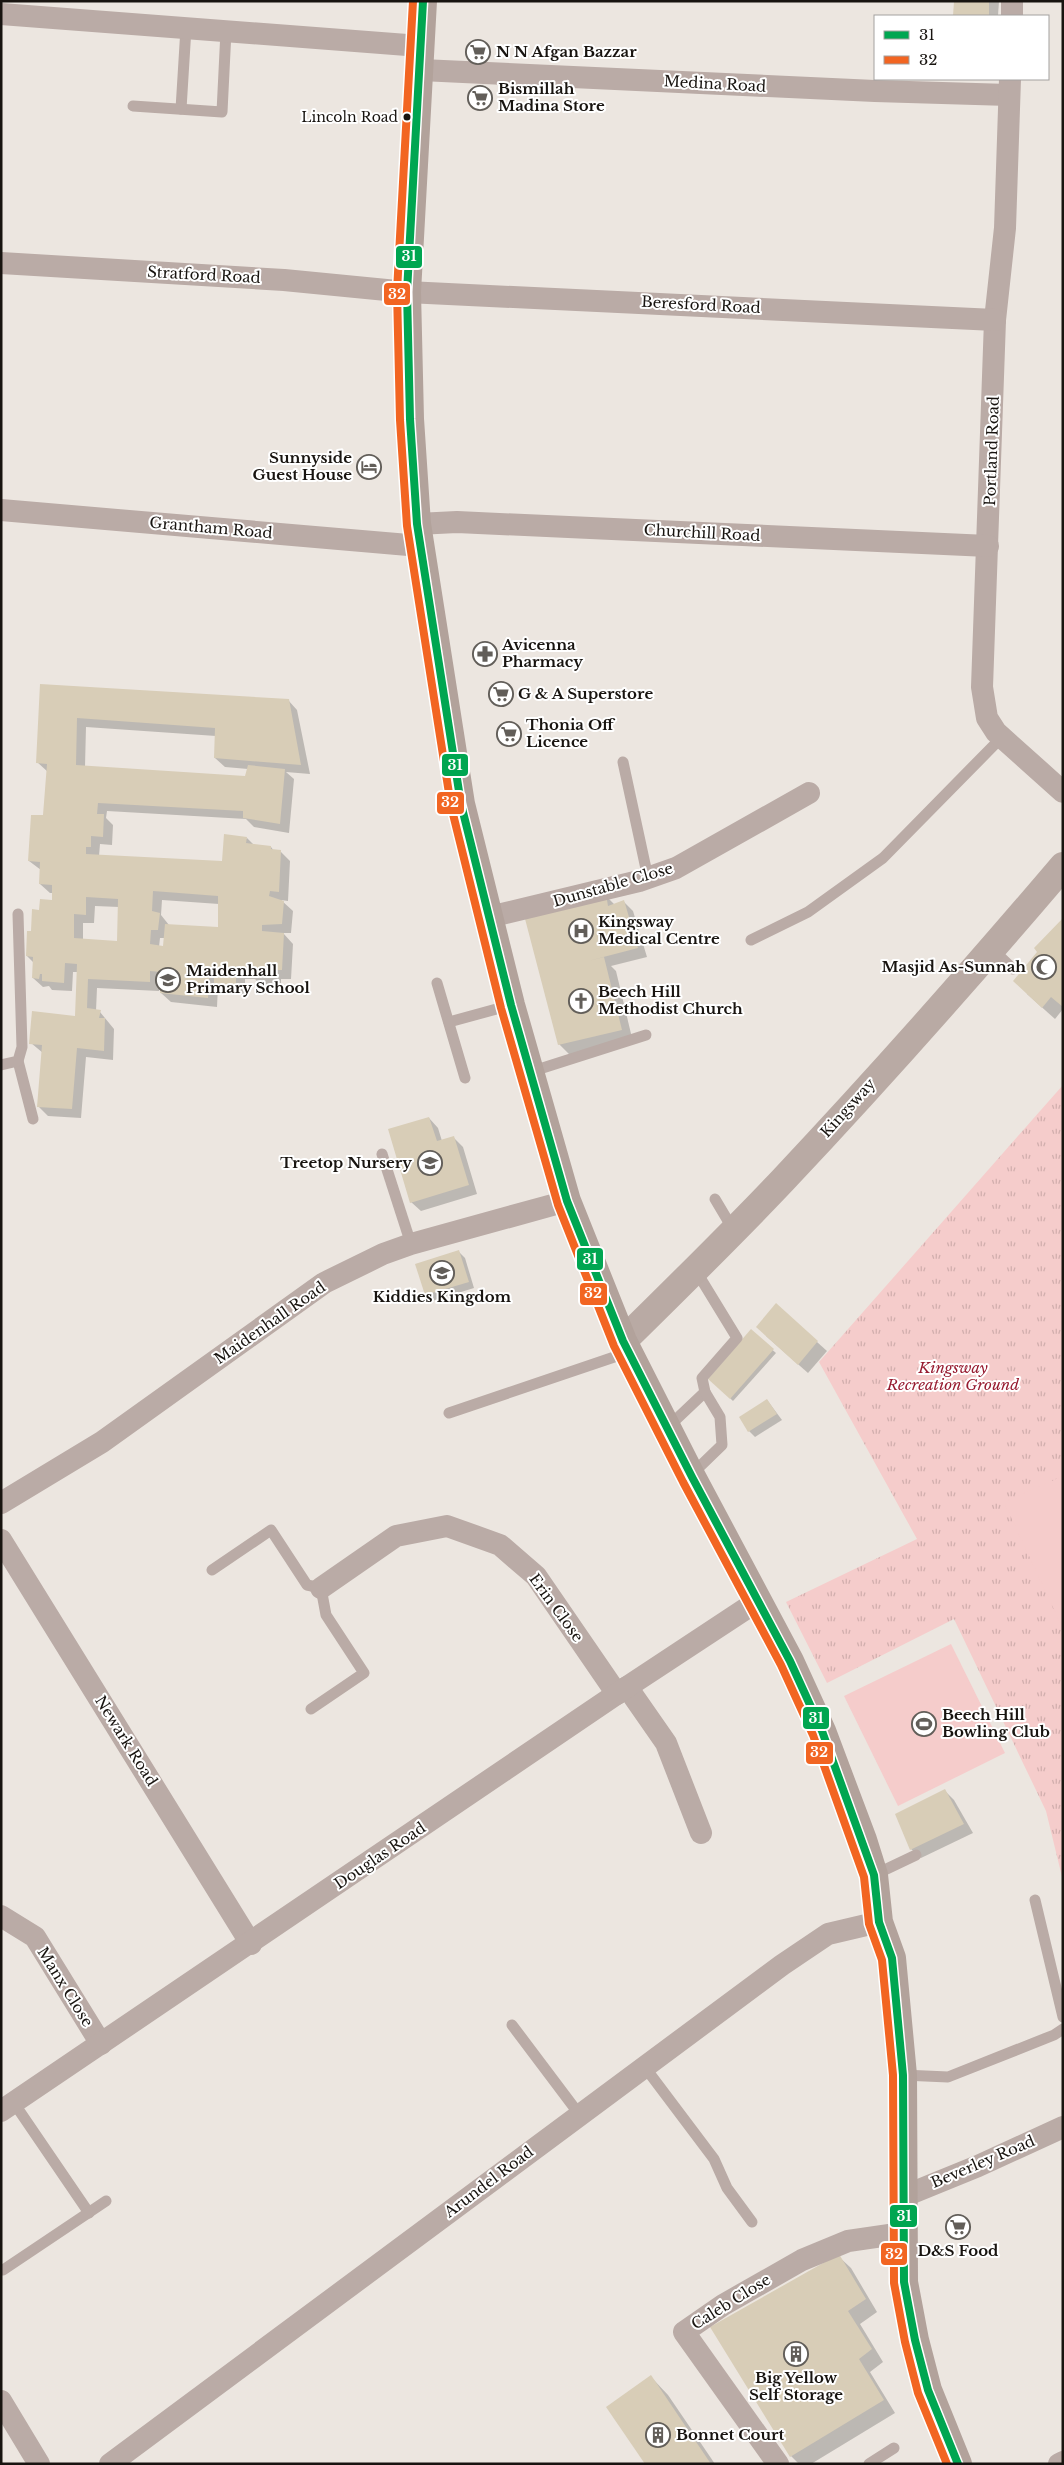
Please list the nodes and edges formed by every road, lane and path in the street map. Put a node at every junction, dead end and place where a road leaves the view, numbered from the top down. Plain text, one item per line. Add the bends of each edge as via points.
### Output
1 (423, 1) edge
2 (1012, 1) edge
3 (1, 14) edge
4 (1012, 15) edge
5 (186, 28) junction
6 (226, 32) junction
7 (420, 58) junction
8 (1009, 87) edge
9 (133, 106) dead end
10 (181, 109) junction
11 (1, 263) edge
12 (407, 292) junction
13 (995, 320) junction
14 (1, 510) edge
15 (418, 535) junction
16 (988, 546) junction
17 (1002, 737) junction
18 (623, 762) dead end
19 (1063, 792) edge
20 (809, 793) dead end
21 (1063, 866) edge
22 (648, 878) junction
23 (18, 914) dead end
24 (489, 917) junction
25 (752, 940) dead end
26 (992, 949) junction
27 (1013, 969) dead end
28 (437, 984) dead end
29 (511, 1005) junction
30 (449, 1022) junction
31 (646, 1035) dead end
32 (18, 1061) junction
33 (1, 1065) edge
34 (530, 1072) junction
35 (466, 1078) dead end
36 (33, 1119) dead end
37 (382, 1154) dead end
38 (715, 1199) dead end
39 (567, 1201) junction
40 (734, 1231) junction
41 (411, 1244) junction
42 (696, 1271) junction
43 (626, 1346) junction
44 (705, 1392) junction
45 (449, 1413) dead end
46 (667, 1428) junction
47 (691, 1475) junction
48 (1, 1503) edge
49 (1, 1540) edge
50 (212, 1570) dead end
51 (321, 1588) junction
52 (759, 1600) junction
53 (622, 1691) junction
54 (311, 1709) dead end
55 (701, 1833) dead end
56 (916, 1855) dead end
57 (874, 1875) junction
58 (1035, 1900) dead end
59 (1, 1916) edge
60 (879, 1922) junction
61 (251, 1944) junction
62 (1063, 2016) edge
63 (512, 2025) dead end
64 (1063, 2029) edge
65 (101, 2044) junction
66 (644, 2066) junction
67 (903, 2075) junction
68 (8, 2107) edge
69 (580, 2114) junction
70 (1063, 2127) edge
71 (902, 2197) junction
72 (106, 2201) dead end
73 (89, 2213) junction
74 (752, 2222) dead end
75 (902, 2233) junction
76 (3, 2270) dead end
77 (1, 2401) edge
78 (894, 2448) dead end
79 (1063, 2462) edge
80 (39, 2464) edge
81 (110, 2464) edge
82 (778, 2464) edge
83 (869, 2464) edge
84 (958, 2464) edge
85 (1059, 2464) edge

1 - 7 main road
2 - 4 street
3 - 5 street
5 - 6 street
5 - 10 lane
6 - 7 street
6 - 10 lane via 222,112
7 - 8 street, Medina Road via 865,91
7 - 12 main road
8 - 13 street, Portland Road via 1005,228
9 - 10 lane
11 - 12 street, Stratford Road via 284,280
12 - 13 street, Beresford Road
12 - 15 main road via 410,419
13 - 16 street, Portland Road
14 - 15 street, Grantham Road
15 - 16 street, Churchill Road via 457,522
15 - 24 main road via 461,804
16 - 17 street, Portland Road via 982,687 987,718
17 - 19 street, Portland Road
17 - 25 lane via 883,858 808,912
18 - 22 lane
20 - 22 street, Dunstable Close via 676,868
21 - 26 street, Kingsway
22 - 24 street, Dunstable Close
23 - 32 lane via 22,1047
24 - 29 main road
26 - 27 lane
26 - 40 street, Kingsway
28 - 30 lane
29 - 30 lane
29 - 34 main road
30 - 35 lane
31 - 34 lane
32 - 33 lane
32 - 36 lane
34 - 39 main road
37 - 41 lane
38 - 40 lane
39 - 41 street, Maidenhall Road
39 - 43 main road
40 - 42 street, Kingsway
41 - 48 street, Maidenhall Road via 324,1283 102,1442
42 - 43 street, Kingsway
42 - 44 lane via 737,1338 702,1378
43 - 45 lane
43 - 46 main road
44 - 46 lane
44 - 47 lane via 720,1418 722,1446
46 - 47 main road
47 - 52 main road
49 - 61 street, Newark Road
50 - 51 lane via 271,1530 307,1585
51 - 53 street, Erin Close via 396,1536 447,1526 500,1545 536,1576
51 - 54 lane via 326,1615 364,1674
52 - 53 street, Douglas Road
52 - 57 main road via 822,1731
53 - 55 street, Erin Close via 666,1743
53 - 61 street, Douglas Road
56 - 57 lane
57 - 60 main road
58 - 62 lane
59 - 65 street, Manx Close via 35,1937
60 - 66 street, Arundel Road via 828,1934
60 - 67 main road via 892,1958
61 - 65 street, Douglas Road
63 - 69 lane
64 - 67 lane via 948,2077
65 - 68 street, Douglas Road
66 - 69 street, Arundel Road
66 - 74 lane via 714,2159 727,2188
67 - 71 main road
68 - 73 lane
69 - 81 street, Arundel Road
70 - 71 street, Beverley Road
71 - 75 main road
72 - 73 lane
73 - 76 lane
75 - 82 street, Caleb Close via 848,2241 802,2260 684,2332
75 - 84 main road via 904,2282 915,2340 928,2390
77 - 80 street
78 - 83 lane
79 - 85 street

